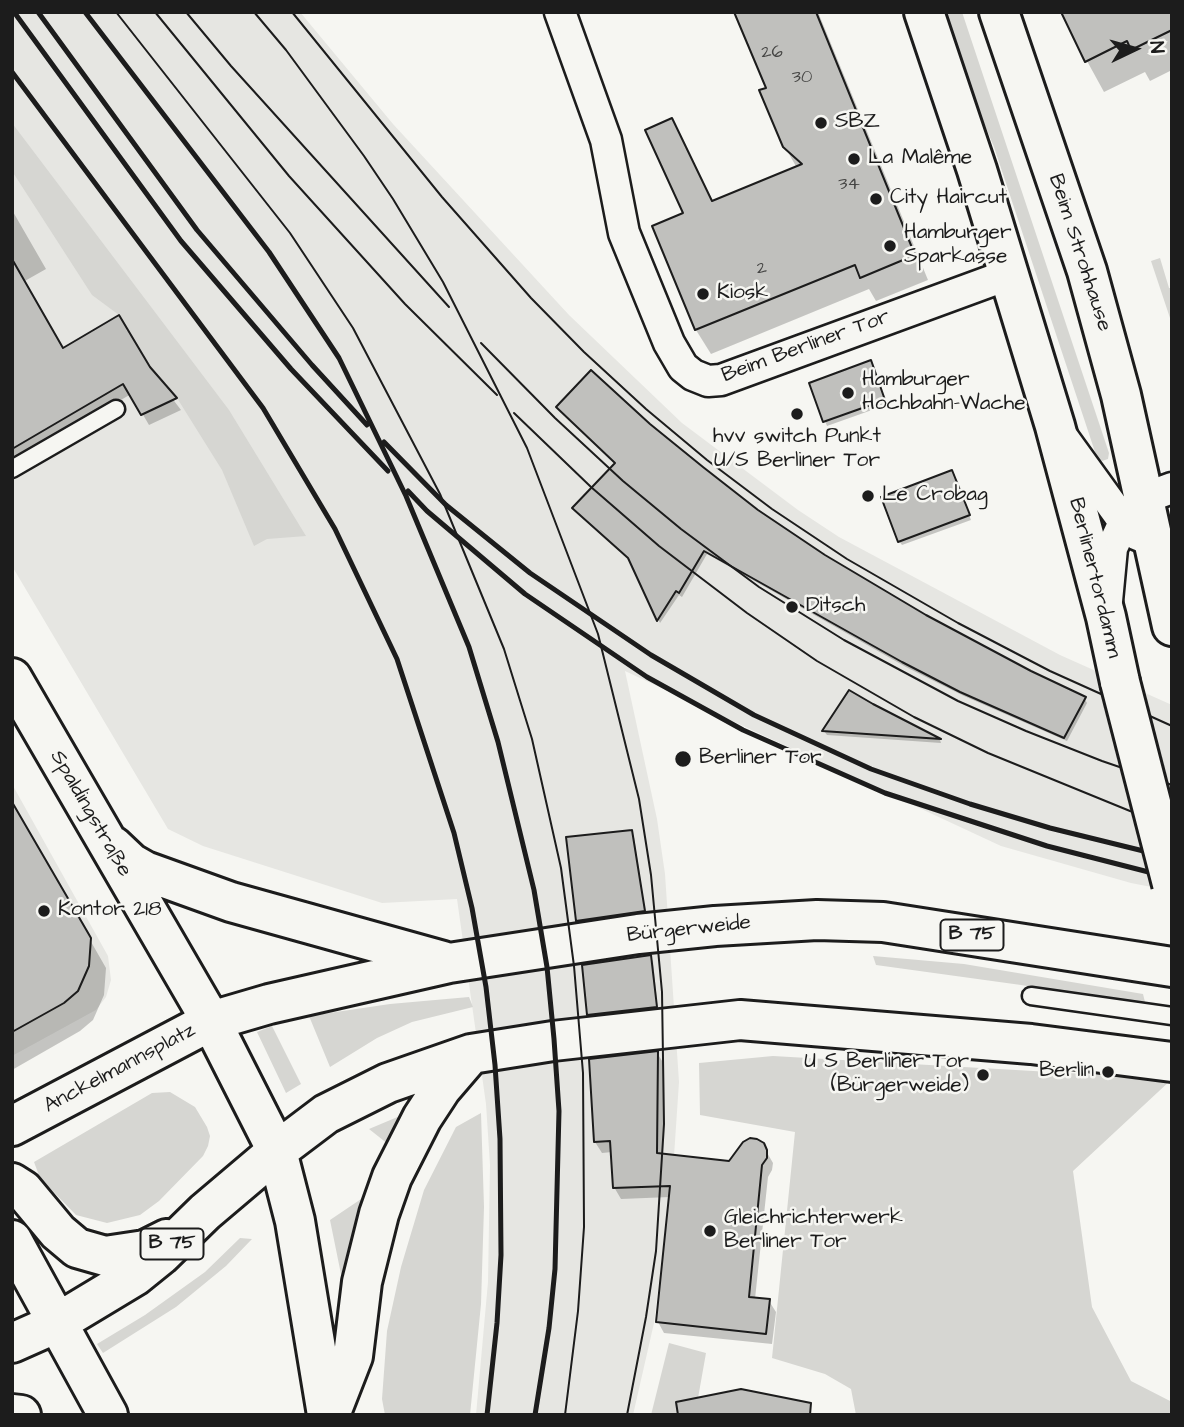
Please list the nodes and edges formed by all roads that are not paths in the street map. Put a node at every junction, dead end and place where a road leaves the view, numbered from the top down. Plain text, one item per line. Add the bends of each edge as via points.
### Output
1 (560, 12) edge
2 (924, 12) edge
3 (999, 12) edge
4 (1010, 274) junction
5 (116, 409) dead end
6 (1055, 426) junction
7 (12, 469) edge
8 (1147, 503) edge
9 (1163, 543) edge
10 (1106, 617) junction
11 (1172, 626) edge
12 (12, 678) edge
13 (101, 832) junction
14 (1172, 884) edge
15 (449, 962) junction
16 (1172, 967) edge
17 (1031, 996) dead end
18 (1172, 1016) edge
19 (211, 1021) junction
20 (471, 1054) junction
21 (1172, 1062) edge
22 (12, 1126) edge
23 (277, 1151) junction
24 (12, 1183) edge
25 (186, 1229) junction
26 (12, 1240) edge
27 (57, 1323) junction
28 (12, 1343) edge
29 (12, 1414) edge
30 (21, 1415) edge
31 (108, 1415) edge
32 (328, 1415) edge

1 - 4 street, Beim Berliner Tor via 606,140 624,233 669,343 683,367 698,378 721,380
2 - 4 main road
3 - 8 main road, Beim Strohhause via 1087,271
4 - 6 main road, Berlinertordamm
5 - 7 lane
6 - 8 street
6 - 10 main road, Berlinertordamm
8 - 9 main road
8 - 10 street via 1112,548
9 - 11 main road
10 - 14 main road, Berlinertordamm, bridge
12 - 13 main road, Spaldingstraße
13 - 15 main road via 145,871 250,908
13 - 19 main road, Spaldingstraße
15 - 16 main road, Bürgerweide / B 75 via 638,934 817,920 914,926
15 - 19 main road, Bürgerweide / B 75
17 - 18 lane
19 - 22 main road, Anckelmannsplatz / B 75
19 - 23 main road, Anckelmannsplatz
20 - 21 main road, B 75 via 740,1020 995,1041
20 - 23 main road, B 75 via 388,1083 326,1114
20 - 32 main road via 422,1118 392,1177 362,1282 353,1356
23 - 25 main road, B 75
23 - 32 main road, Anckelmannsplatz via 295,1221
24 - 25 main road via 58,1232 93,1254 145,1250
25 - 27 main road, B 75 via 135,1276
26 - 27 main road
27 - 28 main road, B 75
27 - 31 main road
29 - 30 main road

